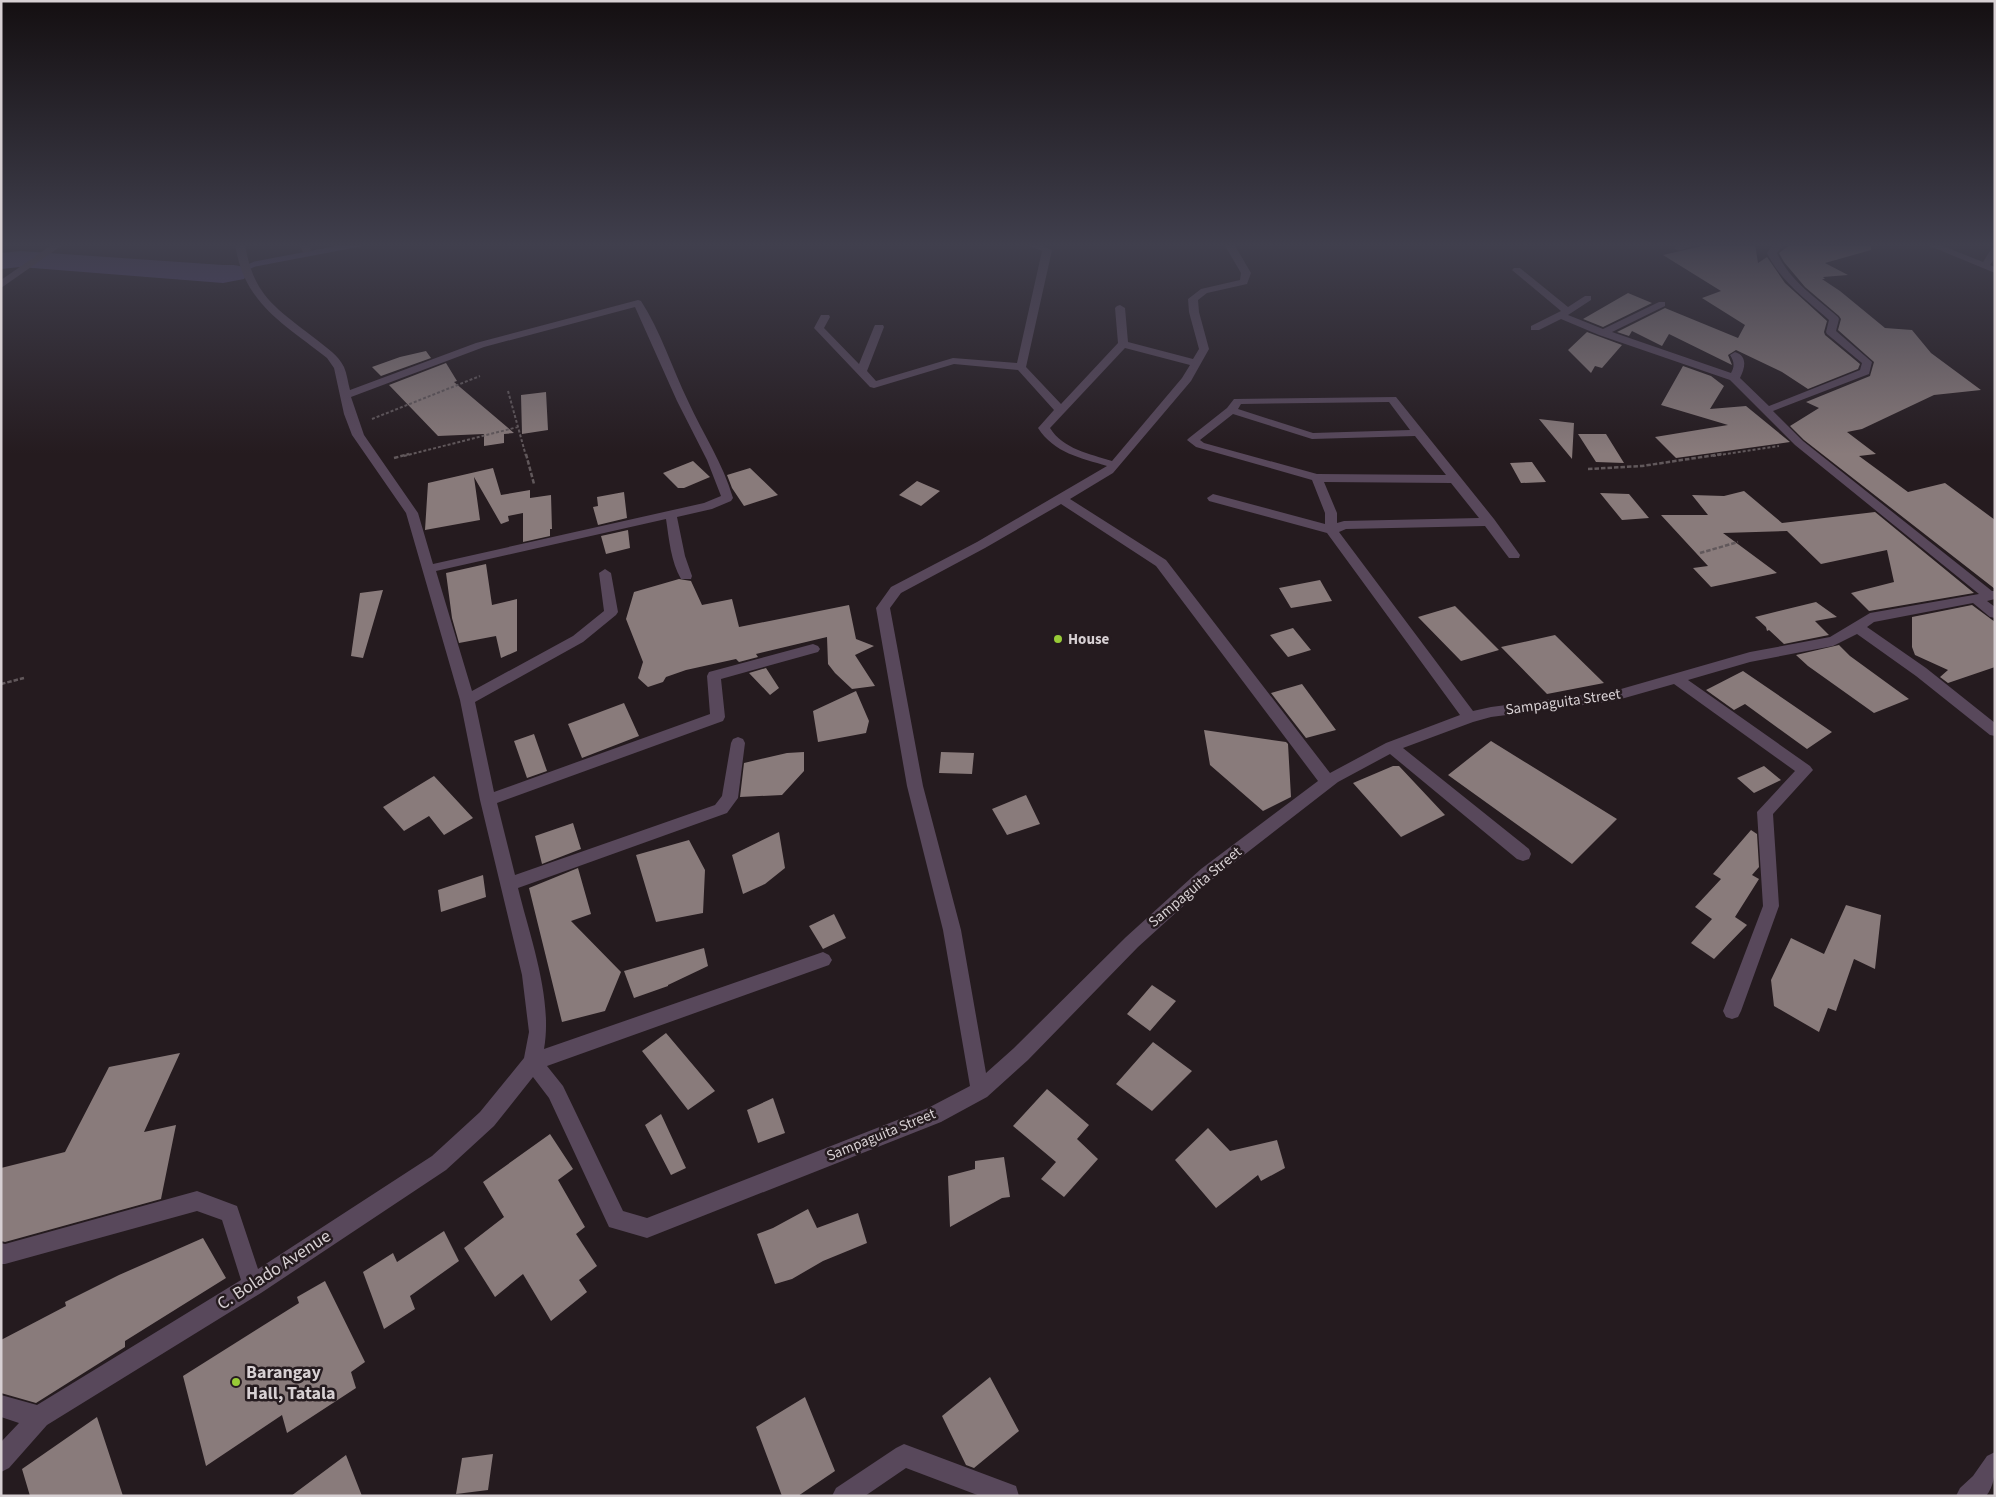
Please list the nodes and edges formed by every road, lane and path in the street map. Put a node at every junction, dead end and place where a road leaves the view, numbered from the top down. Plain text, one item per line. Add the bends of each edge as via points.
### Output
1 (279, 314) edge
2 (595, 314) edge
3 (644, 314) edge
4 (1033, 314) edge
5 (1120, 314) edge
6 (1195, 314) edge
7 (1562, 314) edge
8 (1566, 314) edge
9 (1642, 314) edge
10 (1828, 314) edge
11 (825, 317) dead end
12 (879, 327) dead end
13 (1535, 328) dead end
14 (1603, 333) junction
15 (1123, 344) junction
16 (1735, 355) dead end
17 (1195, 363) junction
18 (1021, 367) junction
19 (861, 372) junction
20 (480, 376) dead end
21 (1734, 378) junction
22 (508, 391) dead end
23 (346, 395) junction
24 (1231, 410) junction
25 (1767, 410) junction
26 (1061, 411) junction
27 (354, 426) junction
28 (518, 427) junction
29 (1418, 433) junction
30 (1799, 443) junction
31 (377, 462) junction
32 (1114, 465) junction
33 (1588, 469) dead end
34 (1317, 478) junction
35 (1455, 479) junction
36 (534, 484) dead end
37 (1214, 498) dead end
38 (1062, 499) junction
39 (671, 515) junction
40 (1490, 522) junction
41 (1332, 530) junction
42 (1738, 542) dead end
43 (1700, 553) dead end
44 (1514, 555) dead end
45 (428, 569) junction
46 (605, 573) dead end
47 (686, 576) dead end
48 (1993, 595) edge
49 (1976, 598) junction
50 (1995, 614) edge
51 (1857, 626) junction
52 (813, 649) dead end
53 (24, 678) dead end
54 (1676, 678) junction
55 (1, 684) edge
56 (467, 700) junction
57 (1470, 717) junction
58 (1995, 731) edge
59 (738, 742) dead end
60 (1390, 746) junction
61 (1328, 782) junction
62 (488, 800) junction
63 (1524, 854) dead end
64 (508, 884) junction
65 (823, 960) dead end
66 (1732, 1010) dead end
67 (533, 1062) junction
68 (980, 1091) junction
69 (1, 1253) edge
70 (253, 1285) junction
71 (1, 1406) edge
72 (39, 1417) junction
73 (1, 1460) edge
74 (1995, 1464) edge
75 (844, 1496) edge
76 (1007, 1496) edge
77 (1968, 1496) edge

1 - 23 street via 332,356 339,368
2 - 23 street via 480,345
3 - 39 street via 723,482 727,498
4 - 18 street
5 - 15 street
6 - 17 street via 1204,349
7 - 13 street
8 - 14 street
9 - 14 street
10 - 25 street via 1834,319 1831,332 1867,362 1865,372
11 - 19 street via 819,328
12 - 19 street
14 - 21 street
15 - 17 street
15 - 26 street
16 - 21 street via 1740,360
17 - 32 street via 1187,379
18 - 19 street via 953,361 874,385
18 - 26 street
20 - 27 path
21 - 25 street
22 - 28 path
23 - 27 street
24 - 29 street via 1312,436
24 - 29 street via 1238,401 1392,400
24 - 34 street via 1193,440 1200,445
25 - 30 street
26 - 32 street via 1044,428 1046,433 1062,447
27 - 31 street
28 - 31 path
28 - 36 path
29 - 35 street
30 - 33 path via 1642,466
30 - 48 street
31 - 45 street via 412,513
32 - 38 street
34 - 35 street
34 - 41 street via 1331,513
35 - 40 street
37 - 41 street
38 - 61 street via 1162,563
38 - 68 street via 896,590 883,608 915,786 952,930
39 - 45 street
39 - 47 street
40 - 41 street via 1344,525
40 - 44 street
41 - 57 street
42 - 43 path
45 - 56 street
46 - 56 street via 611,612 578,639
48 - 49 street, Sampaguita Street
49 - 50 street
49 - 51 street, Sampaguita Street via 1870,618
51 - 54 street, Sampaguita Street via 1834,641 1750,657
51 - 58 street
52 - 62 street via 714,676 718,717
53 - 55 path
54 - 57 street, Sampaguita Street via 1614,696
54 - 66 street via 1805,770 1765,812 1771,906
56 - 62 street
57 - 60 street, Sampaguita Street
59 - 64 street via 730,798 720,809
60 - 61 street, Sampaguita Street
60 - 63 street
61 - 68 street, Sampaguita Street via 1207,874 1132,942
62 - 64 street
64 - 67 street via 530,975 538,1032
65 - 67 street
67 - 68 street, Sampaguita Street via 556,1092 616,1220 646,1228 934,1115
67 - 70 street, C. Bolado Avenue via 487,1119 438,1163
69 - 70 street via 197,1202 230,1213
70 - 72 street, C. Bolado Avenue
71 - 72 street
72 - 73 street, C. Bolado Avenue
74 - 77 street
75 - 76 street via 904,1456

